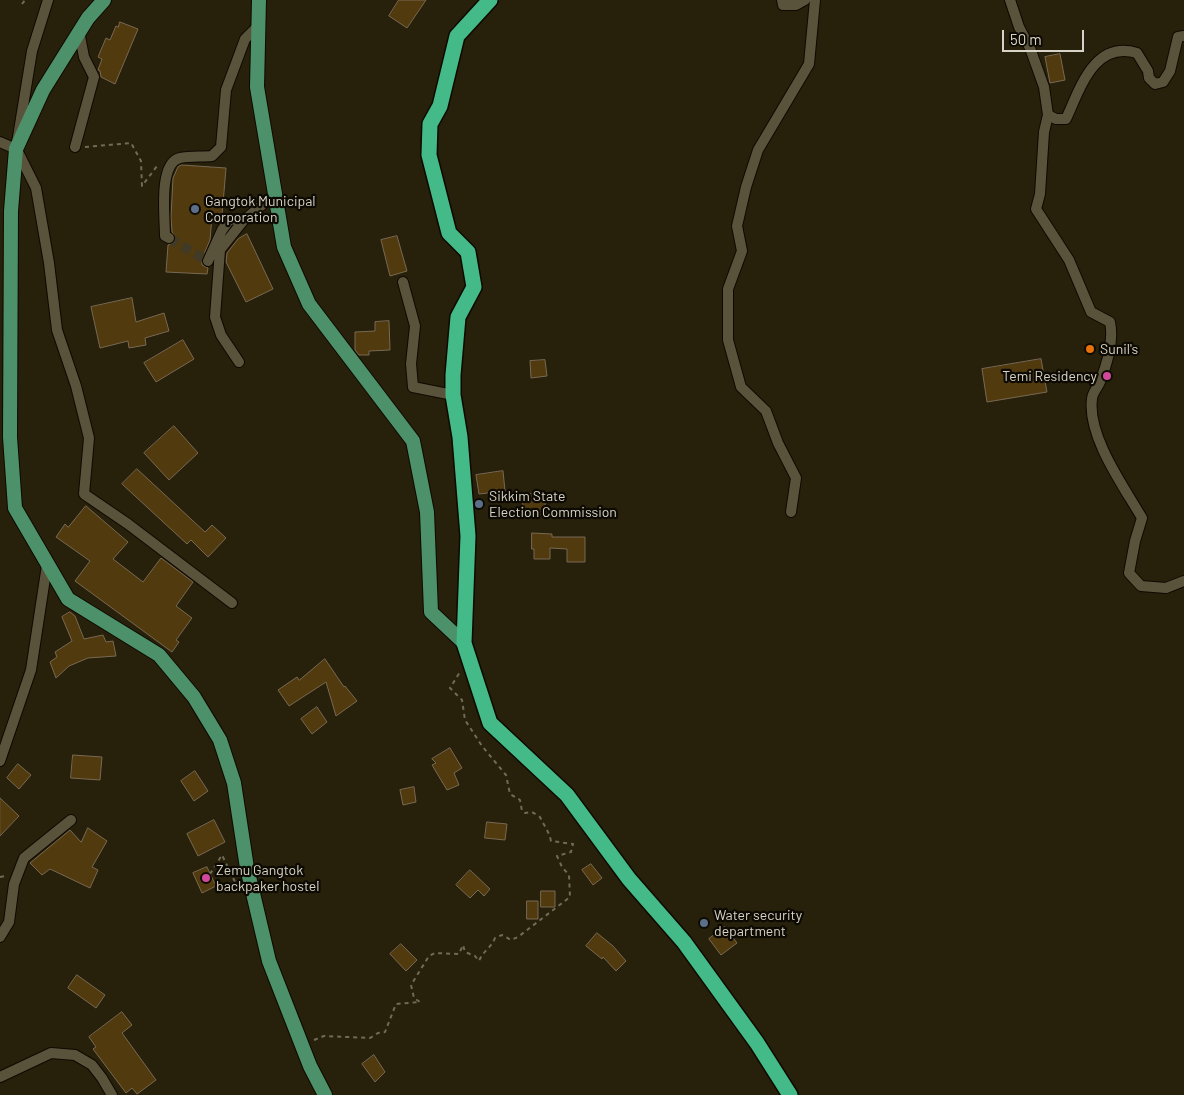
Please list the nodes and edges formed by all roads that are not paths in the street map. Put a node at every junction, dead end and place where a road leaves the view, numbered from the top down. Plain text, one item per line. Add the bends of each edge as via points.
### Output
1 (48, 0) edge
2 (104, 0) edge
3 (259, 0) edge
4 (490, 0) edge
5 (782, 0) edge
6 (804, 0) edge
7 (815, 0) edge
8 (1010, 0) edge
9 (259, 24) junction
10 (79, 31) junction
11 (1184, 36) edge
12 (1048, 115) junction
13 (0, 142) edge
14 (76, 147) road end
15 (16, 149) junction
16 (275, 194) junction
17 (243, 221) junction
18 (169, 238) dead end
19 (208, 261) dead end
20 (403, 282) dead end
21 (239, 362) dead end
22 (453, 395) junction
23 (791, 512) dead end
24 (47, 565) junction
25 (1184, 581) edge
26 (232, 603) dead end
27 (464, 643) junction
28 (0, 761) edge
29 (71, 820) dead end
30 (0, 937) edge
31 (0, 1077) edge
32 (112, 1095) edge
33 (325, 1095) edge
34 (790, 1095) edge

1 - 15 street via 32,51
2 - 10 main road
3 - 9 main road
4 - 22 highway via 456,36 440,106 430,124 429,155 447,224 468,252 474,288 458,317
5 - 6 street via 783,5 796,5
7 - 23 street via 809,64 758,150 736,226 742,251 728,289 728,340 742,387 766,411 796,478
8 - 12 street via 1041,80
9 - 16 main road via 257,87
9 - 18 street via 245,39 226,90 221,147 212,156 178,158 164,181 165,236
10 - 14 street via 84,57 94,77
10 - 15 main road via 43,90
11 - 12 street via 1178,38 1170,71 1163,82 1155,84 1149,78 1137,53 1116,51 1088,71 1066,119 1056,120
12 - 25 street via 1036,209 1069,260 1092,312 1110,322 1112,333 1103,374 1092,398 1093,412 1097,436 1142,518 1130,573 1141,586 1166,588
13 - 15 street
15 - 24 main road via 11,211 10,437 15,508
15 - 26 street via 36,188 57,330 89,438 84,494
16 - 17 street
16 - 27 main road via 284,247 309,304 413,441 427,512 431,612
17 - 19 street via 230,219
17 - 21 street via 220,250 215,317 221,335
20 - 22 street via 414,326 413,387
22 - 27 highway via 460,437 468,536
24 - 28 street via 31,670
24 - 33 main road via 68,599 159,655 194,697 220,740 234,784 247,868 269,961 301,1046
27 - 34 highway via 490,723 567,795 629,879 684,942 758,1043
29 - 30 street via 24,858 14,884 10,922
31 - 32 street via 51,1053 75,1055 92,1065

